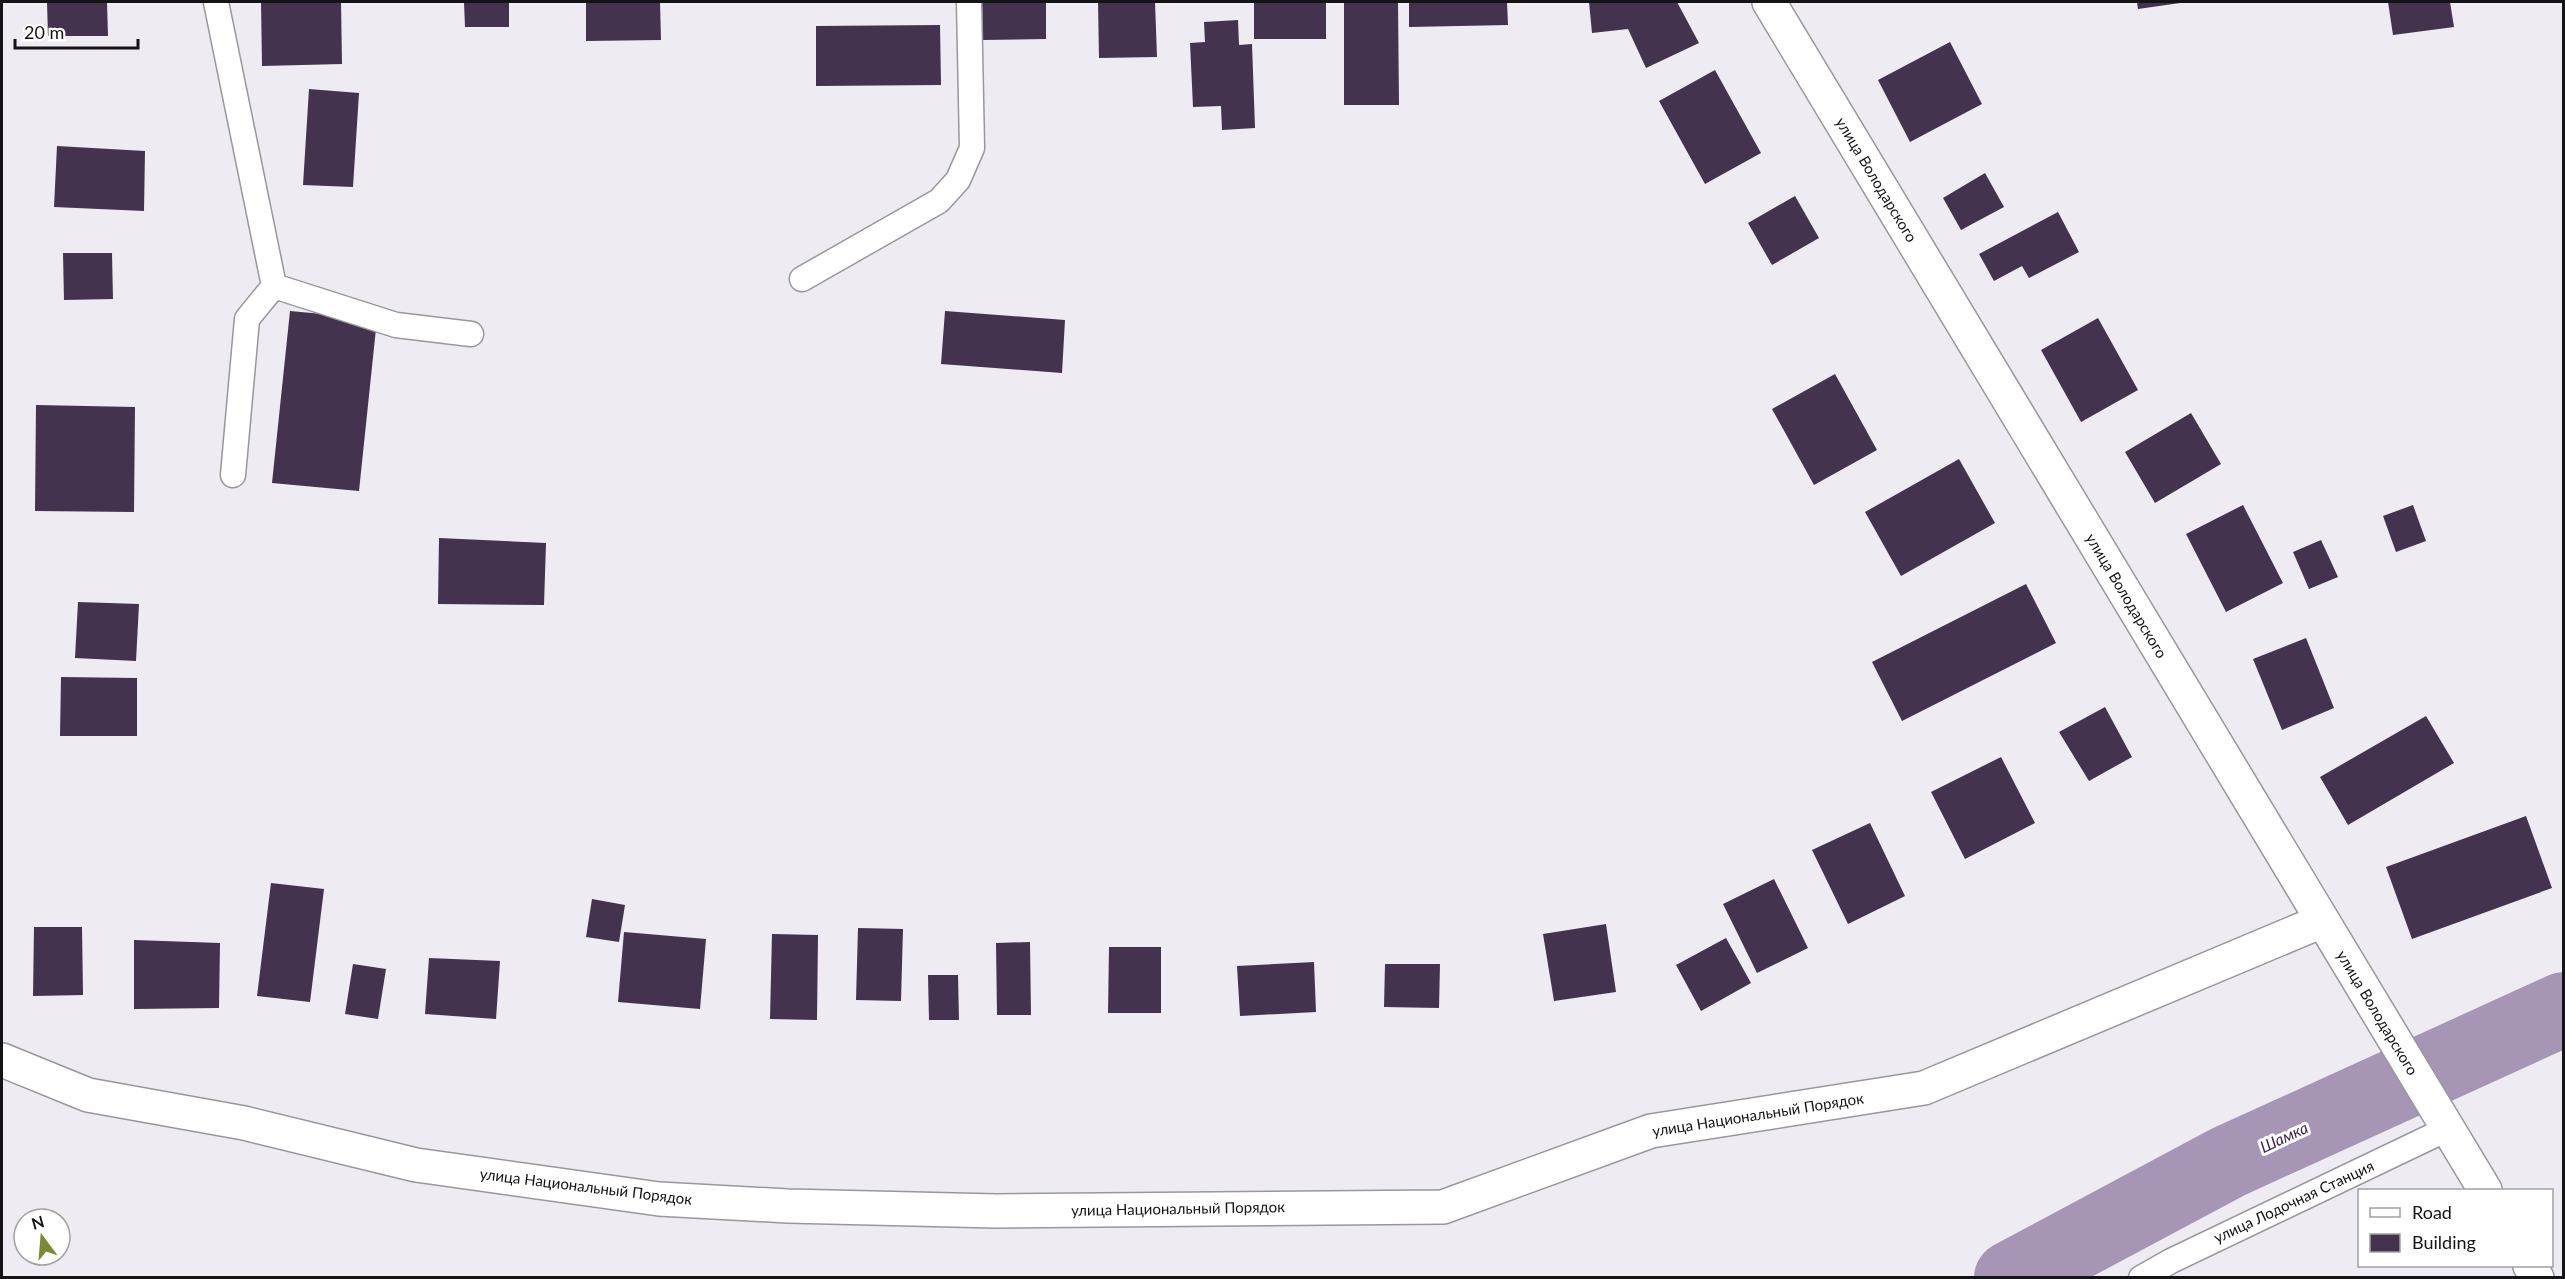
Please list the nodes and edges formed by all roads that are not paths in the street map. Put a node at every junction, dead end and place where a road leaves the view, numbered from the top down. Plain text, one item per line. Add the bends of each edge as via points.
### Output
1 (216, 2) edge
2 (969, 2) edge
3 (1768, 2) edge
4 (802, 279) dead end
5 (274, 286) junction
6 (471, 334) dead end
7 (233, 475) dead end
8 (2322, 921) junction
9 (2, 1060) edge
10 (2442, 1120) junction
11 (2484, 1189) edge
12 (2141, 1278) edge

1 - 5 lane
2 - 4 lane via 972,148 958,180 939,201
3 - 8 street, улица Володарского
5 - 6 lane via 396,325
5 - 7 lane via 248,319
8 - 9 street, улица Национальный Порядок via 1924,1088 1651,1131 1443,1207 996,1211 659,1199 416,1165 244,1123 88,1095
8 - 10 street, улица Володарского
10 - 11 street, улица Володарского
10 - 12 lane, улица Лодочная Станция

